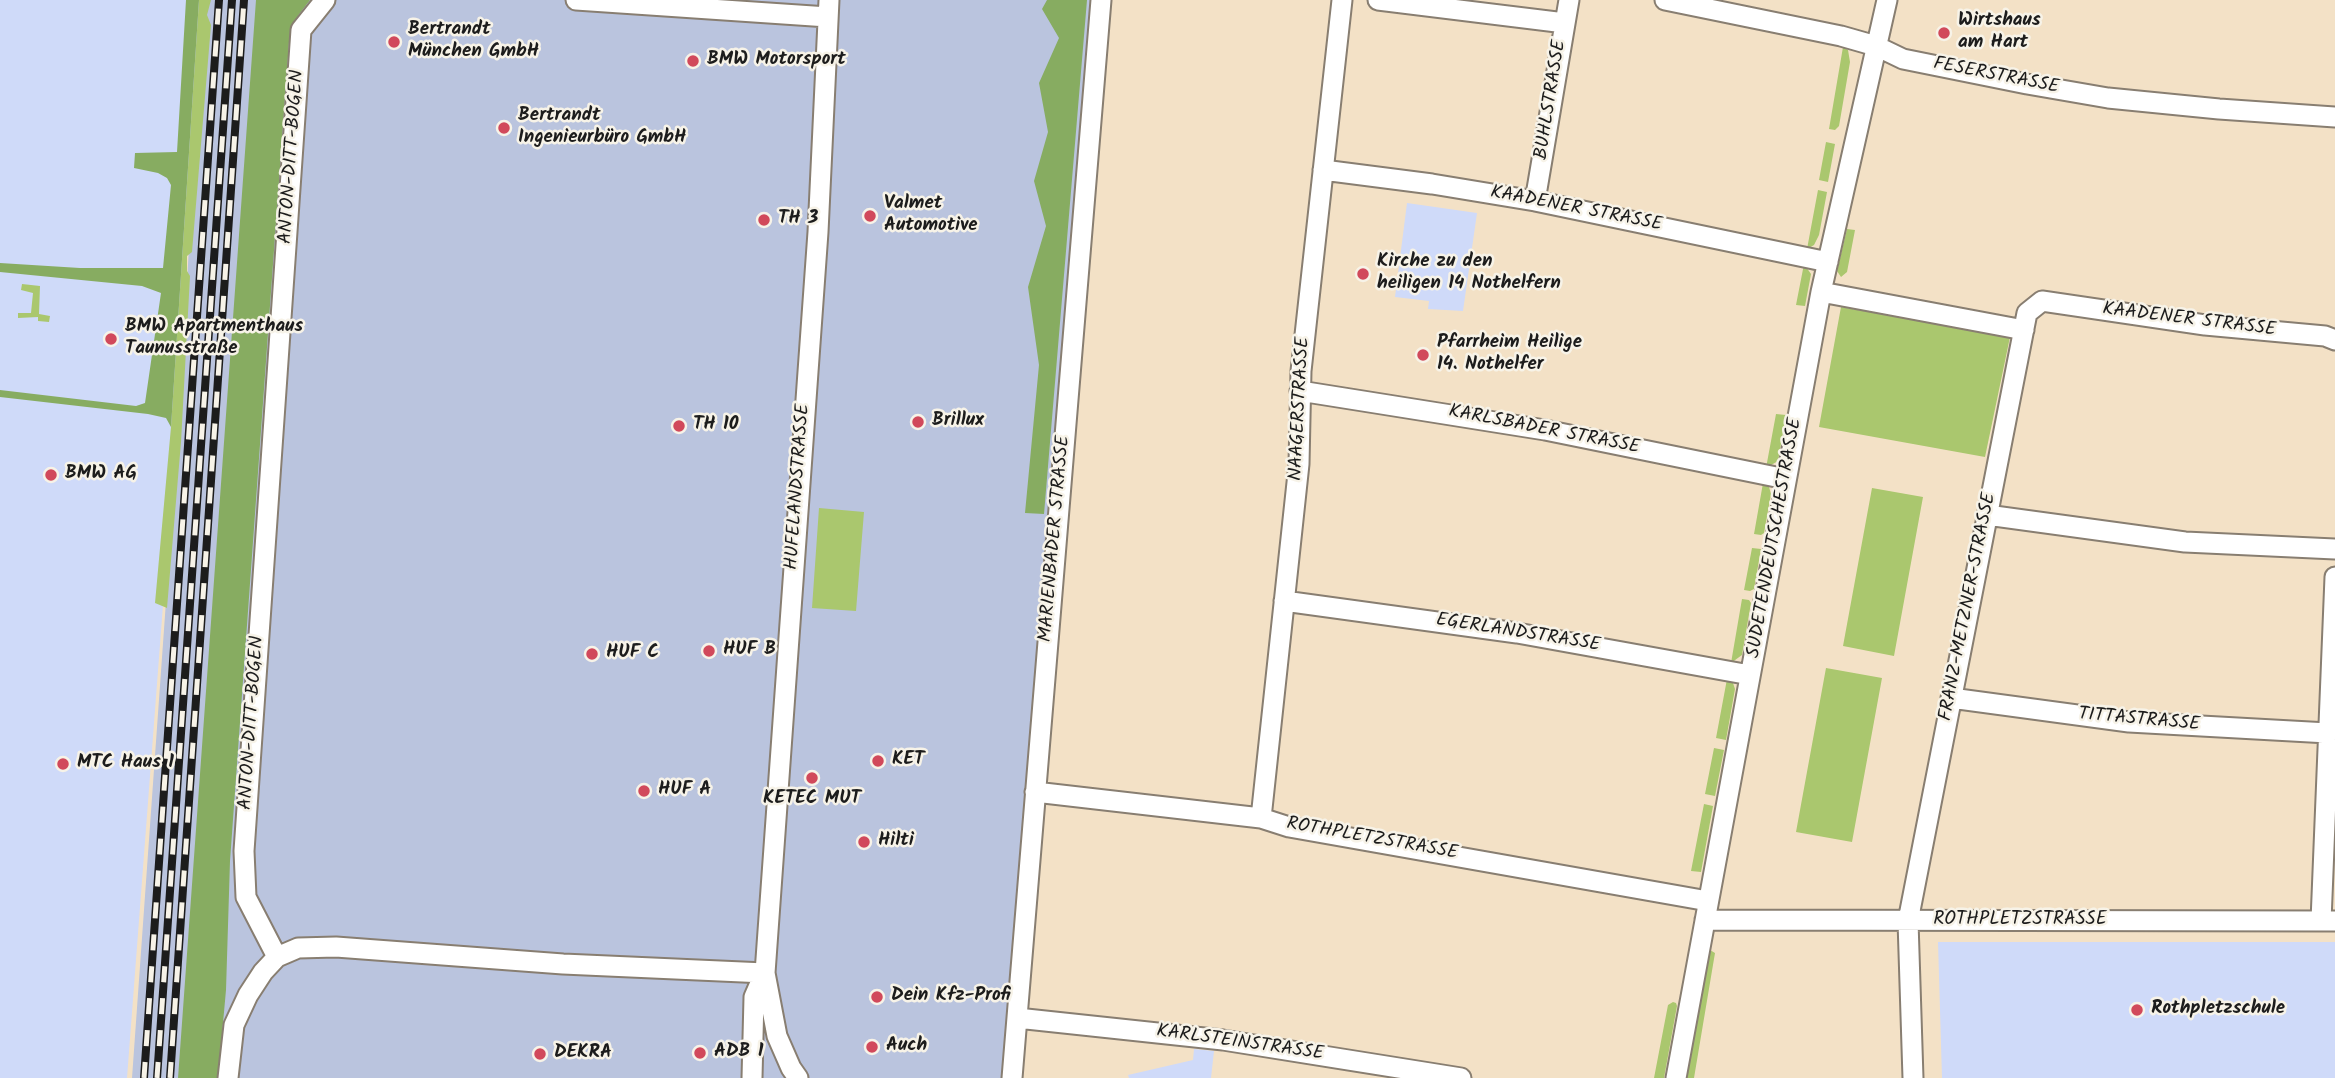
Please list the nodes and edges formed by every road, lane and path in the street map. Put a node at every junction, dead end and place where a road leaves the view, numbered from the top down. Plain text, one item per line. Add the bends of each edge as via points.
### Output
1 (325, 0) edge
2 (576, 0) edge
3 (1101, 0) edge
4 (1342, 0) edge
5 (1378, 0) edge
6 (1569, 0) edge
7 (1665, 0) edge
8 (1887, 0) edge
9 (829, 8) edge
10 (1565, 23) junction
11 (1876, 46) junction
12 (2335, 117) edge
13 (1323, 170) junction
14 (1535, 201) junction
15 (1828, 262) junction
16 (1821, 292) junction
17 (2042, 301) joint
18 (2024, 330) junction
19 (2335, 340) edge
20 (1300, 391) junction
21 (1786, 479) junction
22 (1986, 515) junction
23 (2335, 549) edge
24 (2335, 577) edge
25 (1284, 601) junction
26 (1750, 675) junction
27 (1951, 698) junction
28 (2328, 733) junction
29 (1035, 792) junction
30 (1261, 818) junction
31 (1707, 911) junction
32 (1908, 920) junction
33 (2328, 921) edge
34 (277, 957) junction
35 (765, 973) junction
36 (1017, 1018) junction
37 (228, 1078) edge
38 (751, 1078) edge
39 (798, 1078) edge
40 (1012, 1078) edge
41 (1461, 1078) edge
42 (1676, 1078) edge
43 (1913, 1078) edge

1 - 34 street, ANTON-DITT-BOGEN via 302,30 244,851 246,897
2 - 9 street
3 - 29 street, MARIENBADER STRASSE
4 - 13 street, NAAGERSTRASSE
5 - 10 street
6 - 10 street, BUHLSTRASSE
7 - 11 street, FESERSTRASSE
8 - 11 street, SUDETENDEUTSCHESTRASSE
9 - 35 street, HUFELANDSTRASSE via 818,232
10 - 14 street, BUHLSTRASSE
11 - 12 street, FESERSTRASSE via 1903,60 2108,98
11 - 15 street, SUDETENDEUTSCHESTRASSE
13 - 14 street, KAADENER STRASSE
13 - 20 street, NAAGERSTRASSE
14 - 15 street, KAADENER STRASSE
15 - 16 street, SUDETENDEUTSCHESTRASSE
16 - 18 street
16 - 21 street, SUDETENDEUTSCHESTRASSE
17 - 18 street, FRANZ-METZNER-STRASSE via 2027,313
17 - 19 street, KAADENER STRASSE
18 - 22 street, FRANZ-METZNER-STRASSE
20 - 21 street, KARLSBADER STRASSE via 1532,427
20 - 25 street, NAAGERSTRASSE via 1299,464
21 - 26 street, SUDETENDEUTSCHESTRASSE
22 - 23 street via 2185,542
22 - 27 street, FRANZ-METZNER-STRASSE
24 - 28 street
25 - 26 street, EGERLANDSTRASSE via 1517,633
25 - 30 street, NAAGERSTRASSE
26 - 31 street, SUDETENDEUTSCHESTRASSE
27 - 28 street, TITTASTRASSE via 2129,722
27 - 32 street, FRANZ-METZNER-STRASSE
28 - 33 street
29 - 30 street, ROTHPLETZSTRASSE
29 - 36 street, MARIENBADER STRASSE
30 - 31 street, ROTHPLETZSTRASSE via 1289,827 1499,862
31 - 32 street, ROTHPLETZSTRASSE
31 - 42 street, SUDETENDEUTSCHESTRASSE
32 - 33 street, ROTHPLETZSTRASSE
32 - 43 street, FRANZ-METZNER-STRASSE
34 - 35 street via 298,948 336,947
34 - 37 street via 247,995 234,1026
35 - 38 street, HUFELANDSTRASSE via 754,997
35 - 39 street, HUFELANDSTRASSE via 777,1036
36 - 40 street, MARIENBADER STRASSE
36 - 41 street, KARLSTEINSTRASSE via 1223,1040

